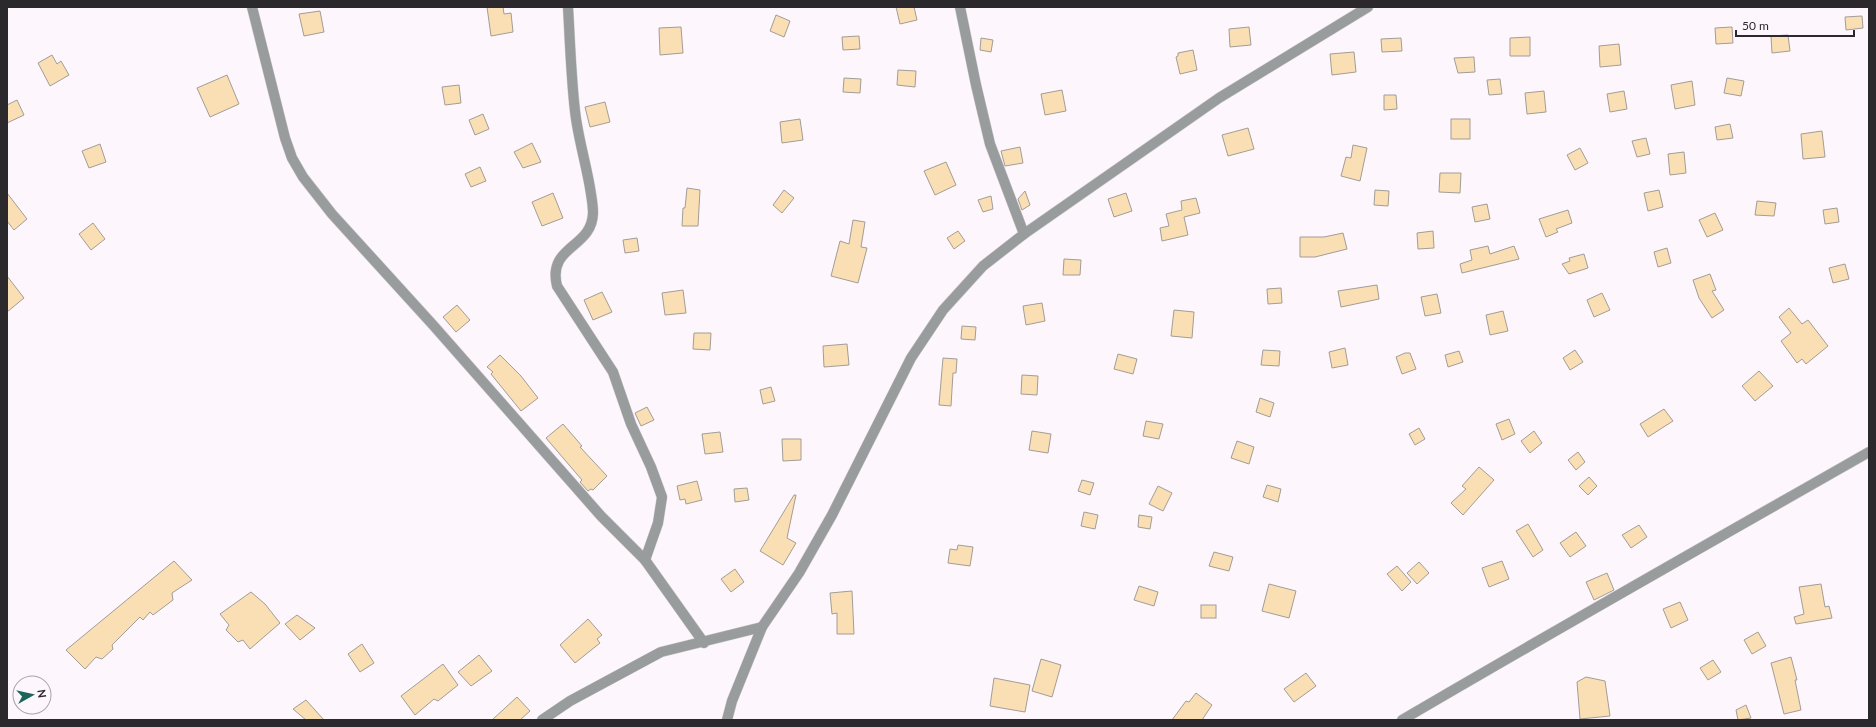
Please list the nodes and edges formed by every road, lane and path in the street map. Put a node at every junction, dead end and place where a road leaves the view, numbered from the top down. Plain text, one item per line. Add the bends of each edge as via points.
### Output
1 (252, 7) edge
2 (568, 7) edge
3 (960, 7) edge
4 (1368, 7) edge
5 (1024, 234) junction
6 (1869, 452) edge
7 (645, 560) junction
8 (762, 627) junction
9 (704, 643) junction
10 (542, 720) edge
11 (727, 720) edge
12 (1402, 720) edge

1 - 7 street via 285,138 292,158 304,177 332,214 601,516
2 - 7 street via 575,111 593,213 588,232 560,257 554,277 556,286 614,372 631,424 662,497 658,522
3 - 5 street via 990,144
4 - 5 street via 1220,98
5 - 8 street via 983,266 943,310 911,358 832,515
6 - 12 street
7 - 9 street
8 - 9 street
8 - 11 street via 732,701
9 - 10 street via 662,652 570,701

